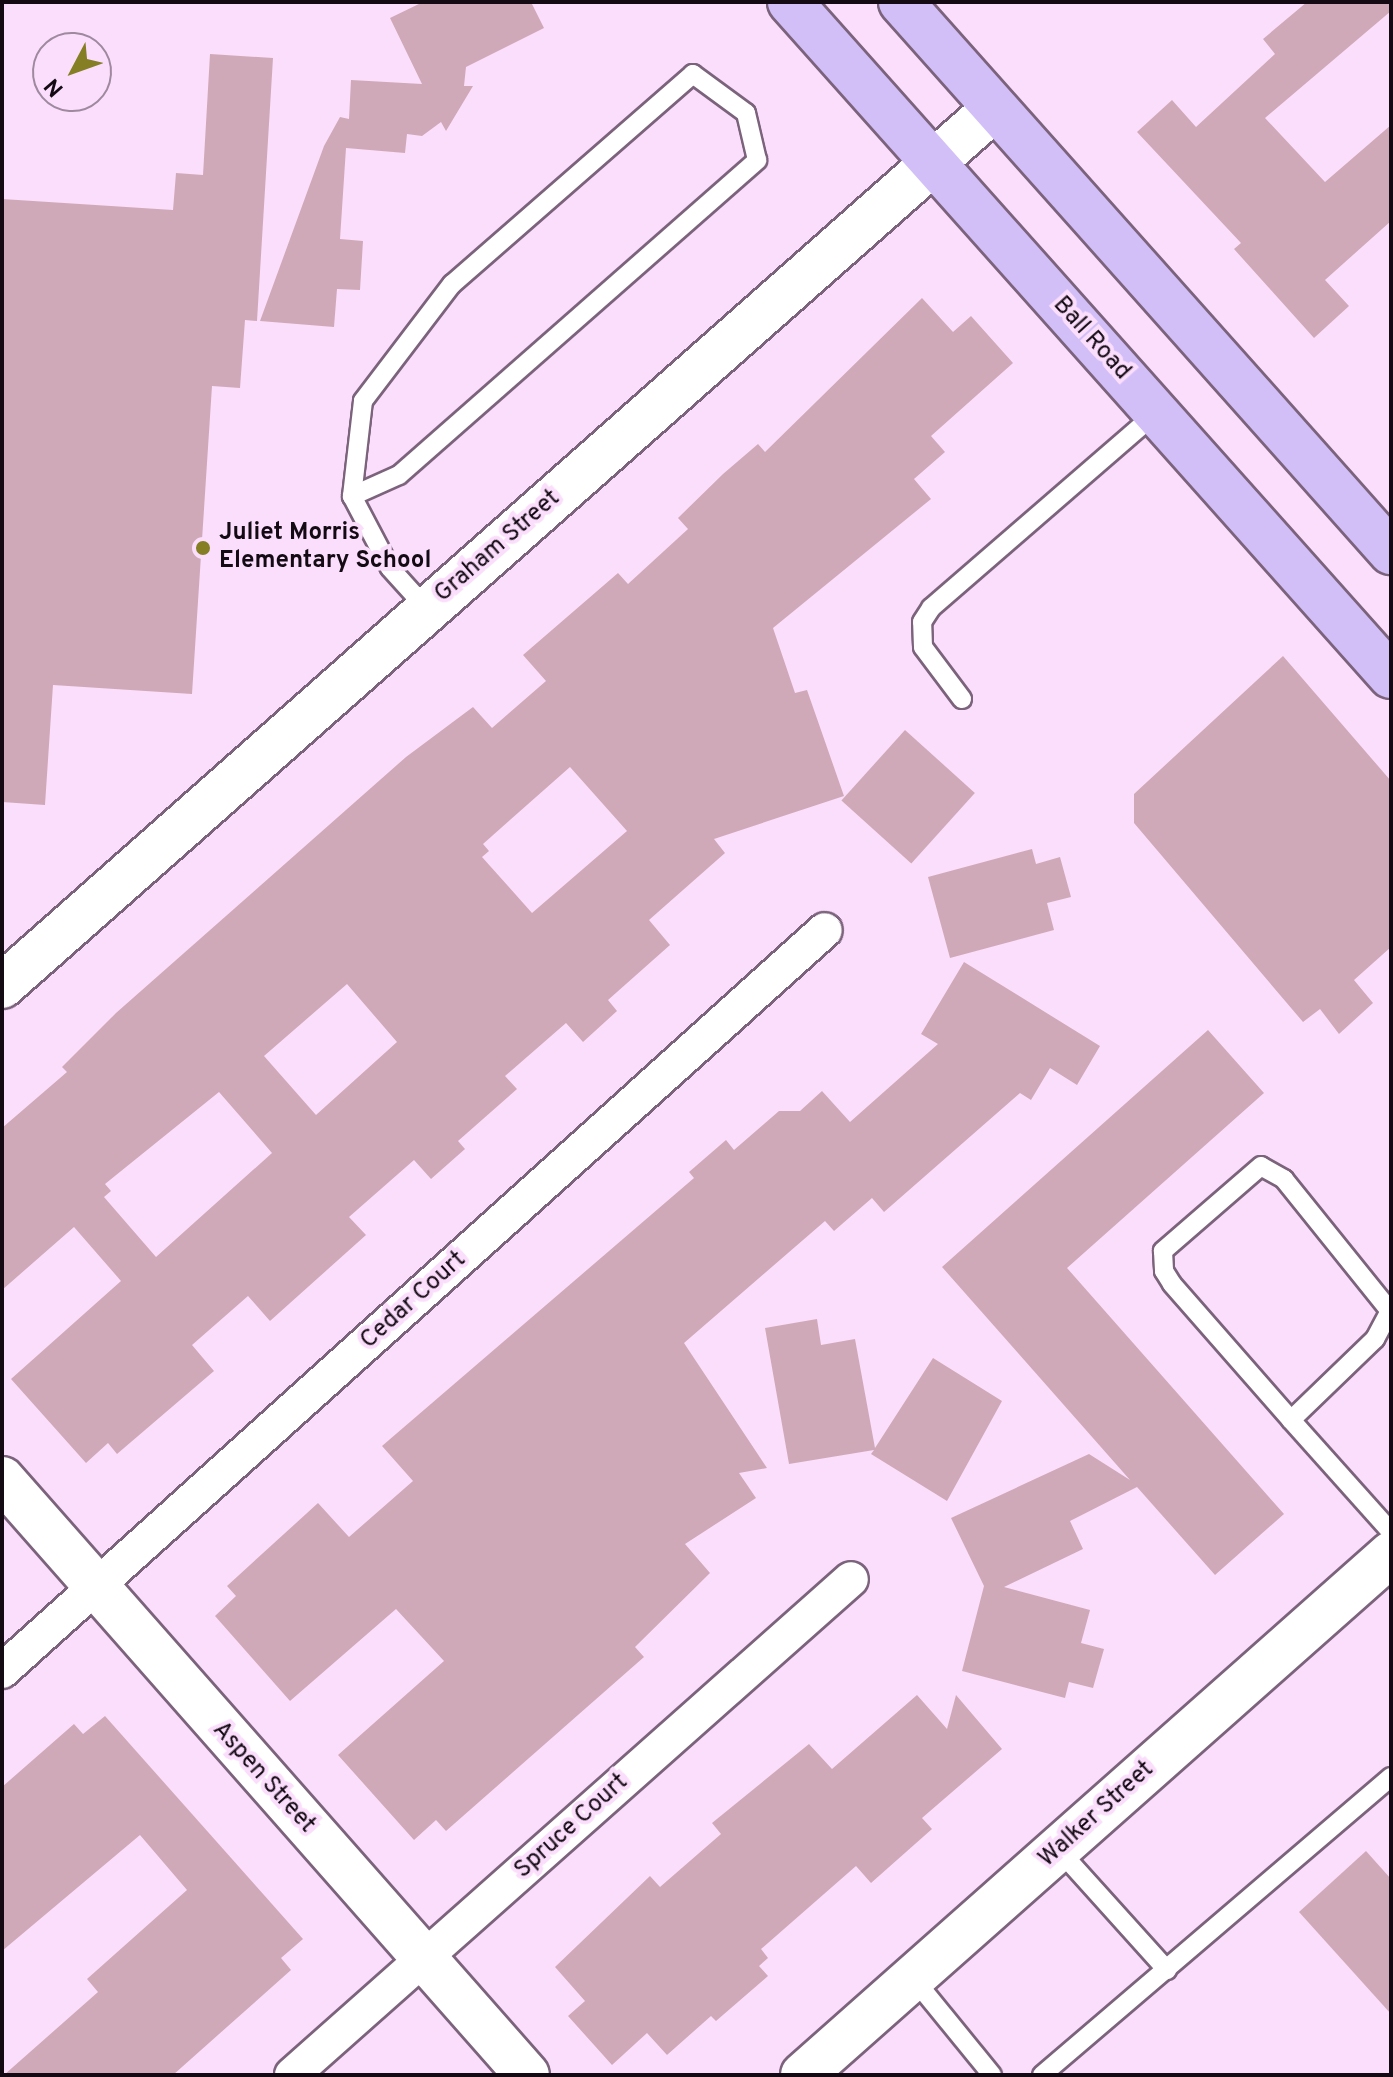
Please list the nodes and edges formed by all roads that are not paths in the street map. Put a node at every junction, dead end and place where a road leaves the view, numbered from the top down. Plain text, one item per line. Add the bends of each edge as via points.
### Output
1 (790, 2) edge
2 (901, 2) edge
3 (995, 108) junction
4 (935, 163) junction
5 (1156, 413) junction
6 (352, 496) junction
7 (1391, 552) edge
8 (427, 609) junction
9 (1391, 676) edge
10 (962, 699) dead end
11 (825, 930) dead end
12 (2, 986) edge
13 (1291, 1420) junction
14 (2, 1479) edge
15 (1391, 1532) edge
16 (1391, 1554) edge
17 (851, 1579) dead end
18 (94, 1590) junction
19 (2, 1671) edge
20 (1391, 1777) edge
21 (1058, 1849) junction
22 (425, 1958) junction
23 (1167, 1970) junction
24 (912, 1978) junction
25 (292, 2075) edge
26 (527, 2075) edge
27 (803, 2075) edge
28 (992, 2075) edge
29 (1042, 2075) edge

1 - 4 main road, Ball Road
2 - 3 main road
3 - 4 street, Graham Street
3 - 7 main road
4 - 5 main road, Ball Road
4 - 8 street, Graham Street
5 - 9 main road, Ball Road
5 - 10 lane via 931,608 922,622 923,647
6 - 6 lane via 399,475 757,160 746,113 693,74 452,284 363,401
6 - 8 lane via 390,568
8 - 12 street, Graham Street
11 - 18 street, Cedar Court
13 - 13 lane via 1172,1284 1162,1263 1163,1251 1261,1166 1284,1179 1390,1311 1375,1339
13 - 15 lane
14 - 18 street, Aspen Street
16 - 21 street, Walker Street
17 - 22 street, Spruce Court
18 - 19 street, Cedar Court
18 - 22 street, Aspen Street
20 - 23 lane
21 - 23 lane
21 - 24 street, Walker Street
22 - 25 street, Spruce Court
22 - 26 street, Aspen Street
23 - 29 lane
24 - 27 street, Walker Street
24 - 28 lane

